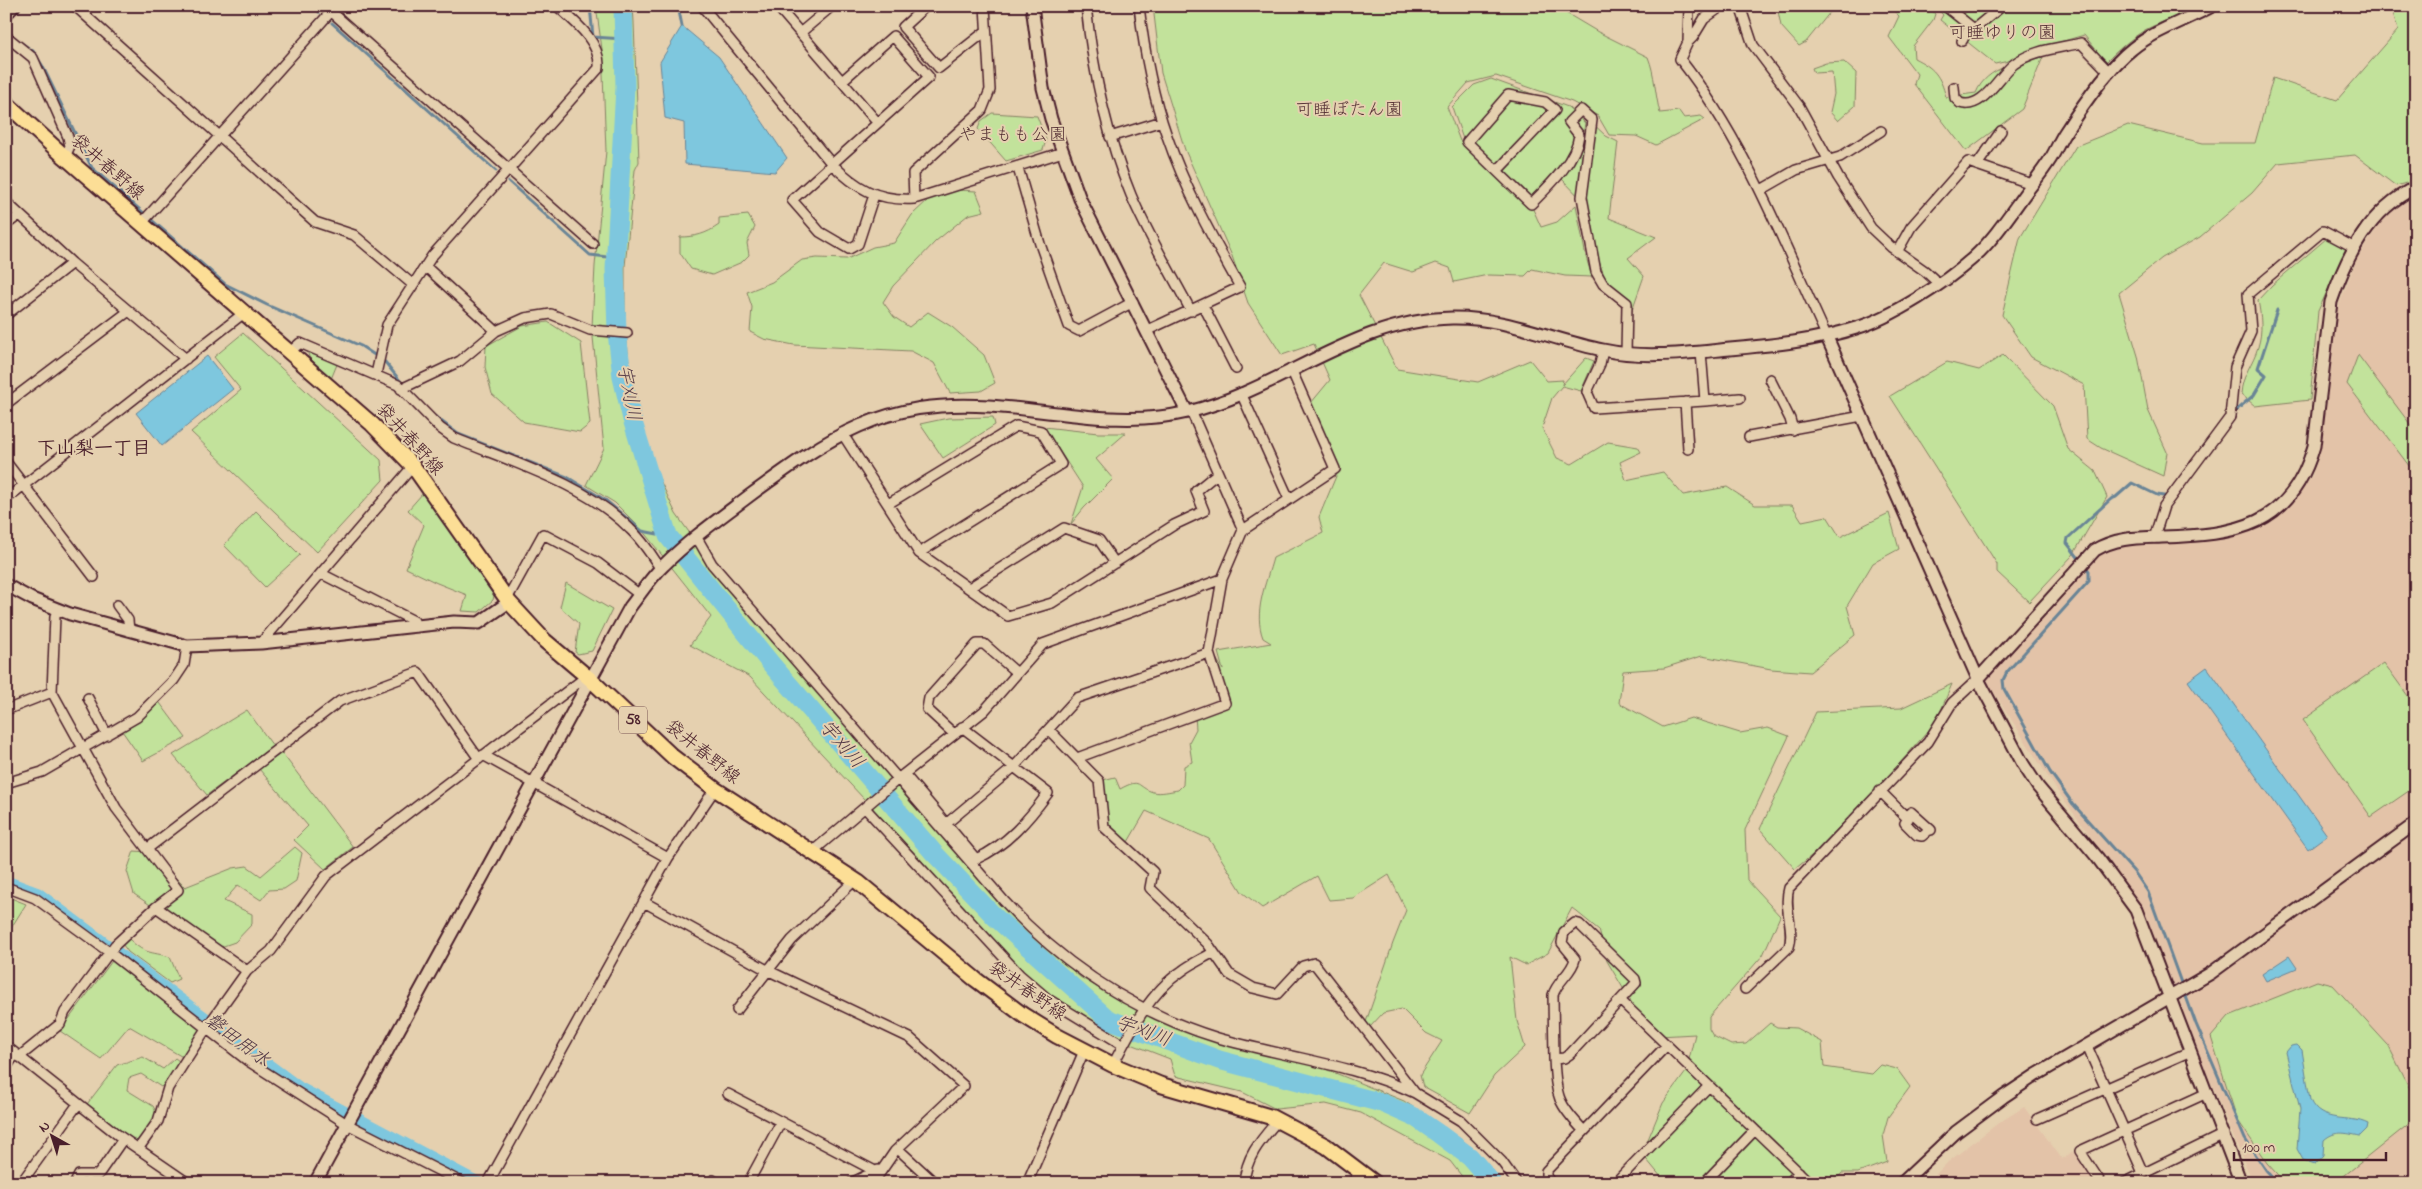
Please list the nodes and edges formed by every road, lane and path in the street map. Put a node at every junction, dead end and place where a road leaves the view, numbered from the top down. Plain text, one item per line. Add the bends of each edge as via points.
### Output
1 (14, 6) edge
2 (75, 6) edge
3 (557, 6) edge
4 (702, 6) edge
5 (778, 6) edge
6 (832, 6) edge
7 (926, 6) edge
8 (985, 6) edge
9 (1032, 6) edge
10 (1086, 6) edge
11 (1140, 6) edge
12 (1688, 6) edge
13 (1722, 6) edge
14 (1740, 6) edge
15 (1945, 6) edge
16 (2002, 6) edge
17 (2212, 6) edge
18 (331, 8) edge
19 (6, 14) edge
20 (1970, 26) junction
21 (986, 31) junction
22 (800, 34) junction
23 (6, 36) edge
24 (1962, 41) dead end
25 (1688, 42) junction
26 (2110, 73) junction
27 (842, 81) junction
28 (1954, 88) dead end
29 (6, 103) edge
30 (1162, 121) junction
31 (877, 122) junction
32 (1881, 131) dead end
33 (2001, 131) dead end
34 (220, 136) junction
35 (1110, 137) junction
36 (1063, 152) junction
37 (65, 157) junction
38 (1829, 161) junction
39 (831, 163) junction
40 (1977, 165) junction
41 (509, 168) junction
42 (1018, 168) junction
43 (1497, 171) junction
44 (2032, 184) junction
45 (2416, 186) edge
46 (1761, 190) junction
47 (874, 195) junction
48 (914, 199) junction
49 (6, 202) edge
50 (19, 215) junction
51 (142, 224) junction
52 (6, 225) edge
53 (592, 244) dead end
54 (2355, 248) junction
55 (1898, 252) junction
56 (72, 263) junction
57 (425, 266) junction
58 (1938, 283) junction
59 (412, 284) junction
60 (1133, 302) junction
61 (1204, 305) junction
62 (129, 310) junction
63 (1191, 311) junction
64 (244, 313) junction
65 (6, 314) edge
66 (1148, 330) junction
67 (496, 331) junction
68 (627, 333) dead end
69 (1826, 335) junction
70 (1603, 350) junction
71 (290, 352) junction
72 (1701, 352) junction
73 (1626, 354) junction
74 (186, 359) junction
75 (1236, 369) dead end
76 (1291, 369) junction
77 (376, 374) junction
78 (1770, 379) dead end
79 (401, 389) junction
80 (1241, 393) junction
81 (1740, 398) dead end
82 (1705, 400) junction
83 (1685, 402) junction
84 (6, 404) edge
85 (1189, 412) junction
86 (1862, 416) junction
87 (1793, 430) junction
88 (842, 433) junction
89 (1749, 437) dead end
90 (1688, 449) dead end
91 (6, 462) edge
92 (413, 466) junction
93 (1218, 473) junction
94 (24, 484) junction
95 (6, 498) edge
96 (1289, 498) junction
97 (888, 504) junction
98 (1243, 530) junction
99 (696, 536) junction
100 (2154, 538) junction
101 (919, 553) junction
102 (1115, 562) junction
103 (660, 568) junction
104 (322, 574) junction
105 (94, 577) dead end
106 (1222, 579) junction
107 (6, 585) edge
108 (969, 588) junction
109 (640, 595) junction
110 (508, 600) junction
111 (117, 605) dead end
112 (58, 610) junction
113 (416, 627) junction
114 (129, 631) junction
115 (261, 643) junction
116 (187, 646) junction
117 (1209, 653) junction
118 (1017, 674) junction
119 (588, 677) junction
120 (1978, 679) junction
121 (52, 692) junction
122 (88, 698) dead end
123 (6, 710) edge
124 (962, 727) junction
125 (1049, 730) junction
126 (954, 734) junction
127 (107, 735) junction
128 (82, 750) junction
129 (481, 757) junction
130 (1076, 758) junction
131 (1014, 767) junction
132 (899, 778) junction
133 (6, 783) edge
134 (533, 783) junction
135 (715, 789) junction
136 (1880, 791) junction
137 (866, 807) junction
138 (2416, 822) edge
139 (946, 824) junction
140 (1930, 829) dead end
141 (147, 849) junction
142 (812, 852) junction
143 (668, 858) junction
144 (855, 880) junction
145 (6, 887) edge
146 (644, 902) junction
147 (156, 907) junction
148 (111, 949) junction
149 (1212, 953) junction
150 (767, 970) junction
151 (247, 971) junction
152 (1745, 988) dead end
153 (2170, 997) junction
154 (1621, 1001) junction
155 (1145, 1009) junction
156 (737, 1010) dead end
157 (207, 1027) junction
158 (1667, 1044) junction
159 (1123, 1045) junction
160 (6, 1046) edge
161 (2087, 1046) junction
162 (2191, 1050) junction
163 (1084, 1051) junction
164 (17, 1055) junction
165 (1554, 1060) junction
166 (1114, 1065) junction
167 (6, 1068) edge
168 (1709, 1086) junction
169 (2105, 1089) junction
170 (1415, 1093) junction
171 (2207, 1093) junction
172 (728, 1094) dead end
173 (78, 1104) junction
174 (2038, 1119) dead end
175 (1278, 1120) junction
176 (781, 1122) junction
177 (347, 1124) junction
178 (1755, 1130) junction
179 (2124, 1131) junction
180 (1584, 1132) junction
181 (2224, 1134) junction
182 (124, 1139) junction
183 (898, 1148) junction
184 (138, 1149) junction
185 (878, 1170) junction
186 (1362, 1172) junction
187 (1799, 1172) junction
188 (2143, 1173) junction
189 (187, 1182) edge
190 (21, 1183) edge
191 (75, 1183) edge
192 (315, 1183) edge
193 (463, 1183) edge
194 (488, 1183) edge
195 (712, 1183) edge
196 (717, 1183) edge
197 (748, 1183) edge
198 (851, 1183) edge
199 (873, 1183) edge
200 (936, 1183) edge
201 (1027, 1183) edge
202 (1244, 1183) edge
203 (1352, 1183) edge
204 (1375, 1183) edge
205 (1518, 1183) edge
206 (1551, 1183) edge
207 (1615, 1183) edge
208 (1704, 1183) edge
209 (1789, 1183) edge
210 (1810, 1183) edge
211 (1902, 1183) edge
212 (2101, 1183) edge
213 (2124, 1183) edge
214 (2241, 1183) edge

1 - 19 street
2 - 34 street
3 - 41 street via 586,33 600,58 599,68
4 - 39 street
5 - 22 street
6 - 22 street
7 - 21 street via 903,27 939,68
8 - 21 street
9 - 36 street via 1043,88
10 - 35 street via 1091,49
11 - 30 street via 1143,39
12 - 25 street
13 - 25 street via 1704,19
14 - 38 street via 1753,45 1799,106
15 - 20 street
16 - 20 street via 1974,29
17 - 26 street via 2142,42
18 - 34 street
18 - 41 street
20 - 24 street
21 - 48 street via 990,90 982,110 913,173
22 - 27 street
23 - 37 street via 33,58 68,137 70,146
25 - 46 street via 1680,59 1724,121
26 - 28 street via 2081,43 2024,58 1971,104 1960,103 1955,98
26 - 44 street via 2062,136
27 - 31 street
27 - 31 street via 894,36 929,77
29 - 37 main road, 袋井春野線 / 58
30 - 35 street
30 - 61 street via 1182,176 1240,287
31 - 39 street
32 - 38 street
33 - 40 street
34 - 51 street
34 - 59 street via 315,222 354,235
35 - 63 street via 1132,196
36 - 42 street
36 - 60 street via 1080,199
37 - 51 main road, 袋井春野線 / 58
38 - 46 street via 1796,170
38 - 55 street via 1871,228
39 - 47 street via 848,180
39 - 47 street via 792,200 820,232 849,249 858,244
40 - 44 street
40 - 55 street via 1968,162 1963,167 1911,226
41 - 53 street
41 - 57 street
42 - 48 street
42 - 60 street via 1069,326 1079,331
43 - 43 street via 1467,142 1508,95 1552,106 1555,110
43 - 73 street via 1531,204 1564,168 1578,143 1579,135 1569,122 1581,110 1590,117 1582,204 1596,272 1603,284 1627,303
44 - 58 street via 1972,259
45 - 54 street via 2390,201 2376,214
46 - 69 street
47 - 48 street via 894,200
49 - 50 street
50 - 52 street
50 - 56 street
51 - 64 main road, 袋井春野線 / 58
54 - 100 street via 2323,231 2248,294 2251,331 2235,367 2230,417 2164,506
54 - 100 street via 2331,302 2314,446 2308,469 2297,487 2265,516 2245,527 2208,536
55 - 58 street
56 - 62 street
56 - 65 street
57 - 59 street
57 - 67 street
58 - 69 street via 1890,314 1859,328
59 - 77 street via 387,325
60 - 66 street
61 - 63 street
61 - 75 street
62 - 74 street
62 - 84 street
63 - 66 street
64 - 71 main road, 袋井春野線 / 58
64 - 74 street
66 - 85 street
67 - 68 street via 525,318 551,314 590,330
67 - 79 street via 460,360
69 - 72 street via 1799,342
69 - 86 street
70 - 73 street
70 - 76 street via 1487,320 1434,319 1388,327
70 - 83 street via 1587,392 1594,408
71 - 77 street via 300,343
71 - 92 main road, 袋井春野線 / 58 via 372,424
72 - 73 street
72 - 82 street
74 - 94 street
76 - 80 street
76 - 96 street via 1335,469
77 - 79 street
78 - 87 street
79 - 103 street via 454,438 566,485 602,506 630,528
80 - 85 street
80 - 96 street
81 - 82 street
82 - 83 street
83 - 90 street
85 - 88 street via 1116,420 991,406 926,406 888,415
85 - 93 street
86 - 87 street
86 - 120 street
87 - 89 street
88 - 97 street
88 - 99 street via 796,462
91 - 94 street
92 - 104 street
92 - 110 main road, 袋井春野線 / 58
93 - 98 street
93 - 102 street via 1196,492 1204,511
94 - 95 street
94 - 105 street
96 - 98 street
97 - 101 street
97 - 101 street via 1016,426 1041,431 1061,464
98 - 106 street
99 - 103 street
99 - 132 street via 712,564
100 - 120 street via 2123,539 2095,550
101 - 108 street
102 - 108 street via 1052,603 1008,616
102 - 108 street via 1099,540 1064,528
103 - 109 street
104 - 113 street via 414,621
104 - 115 street
106 - 117 street
106 - 118 street via 1044,644
107 - 112 street
109 - 110 street via 598,563 543,534
109 - 119 street
110 - 113 street via 479,623 454,622
110 - 119 main road, 袋井春野線 / 58 via 544,641
111 - 114 street via 128,620
112 - 114 street
112 - 121 street via 55,616
113 - 115 street
114 - 116 street
115 - 116 street
116 - 127 street via 184,665 159,697 138,717
117 - 125 street via 1077,698
117 - 130 street via 1225,703
118 - 124 street via 984,710
118 - 126 street via 984,644 978,644 929,698 927,709
119 - 129 street
119 - 134 street
119 - 135 main road, 袋井春野線 / 58 via 673,757
120 - 136 street via 1952,703 1928,742
120 - 153 street via 2038,787 2097,857 2136,910
121 - 123 street
121 - 128 street
122 - 127 street
124 - 126 street
124 - 131 street
125 - 130 street
125 - 131 street
126 - 132 street
127 - 128 street
128 - 133 street via 42,772
128 - 141 street via 116,808
129 - 134 street
129 - 141 street via 418,672 340,701
129 - 151 street via 326,876 271,951
130 - 149 street via 1099,781 1104,827 1153,872 1150,888 1208,944
131 - 139 street
131 - 139 street via 1048,793 1028,820 989,853 976,859
132 - 137 street
132 - 139 street
132 - 155 street via 1004,901 1045,942 1102,986
134 - 143 street
134 - 177 street
135 - 142 main road, 袋井春野線 / 58
135 - 143 street
136 - 140 street via 1908,819 1905,823 1917,835 1922,836
136 - 152 street via 1789,888 1789,947
137 - 142 street
137 - 159 street via 1020,975 1048,999
138 - 153 street via 2211,973
141 - 147 street via 178,890
142 - 144 main road, 袋井春野線 / 58
143 - 146 street
144 - 150 street via 792,940
144 - 163 main road, 袋井春野線 / 58 via 1023,1015
145 - 148 street via 35,898
146 - 150 street
146 - 194 street
147 - 148 street
147 - 151 street
148 - 157 street
148 - 164 street via 65,1012 60,1024
149 - 155 street via 1180,971
149 - 170 street via 1228,974 1253,988 1276,994 1303,966 1314,963
150 - 156 street
150 - 183 street via 910,1038 964,1086
151 - 157 street
153 - 161 street
153 - 162 street
154 - 158 street
154 - 165 street via 1570,1054
154 - 165 street via 1636,983 1635,979 1575,923 1564,932 1562,943 1573,955 1574,965 1556,985 1553,995
155 - 159 street
155 - 170 street via 1218,1038 1356,1071
157 - 177 street via 248,1061
157 - 184 street via 168,1088 158,1120
158 - 168 street
158 - 180 street
159 - 166 street
160 - 164 street
161 - 169 street
161 - 211 street via 2003,1097 1956,1132
162 - 169 street
162 - 171 street
163 - 166 main road, 袋井春野線 / 58
163 - 201 street
164 - 167 street
164 - 173 street
165 - 180 street via 1560,1103
166 - 175 main road, 袋井春野線 / 58 via 1161,1085
168 - 178 street
168 - 207 street
169 - 174 street
169 - 179 street
170 - 205 street via 1456,1117 1502,1162
171 - 179 street
171 - 181 street
172 - 176 street
173 - 182 street
173 - 190 street
175 - 186 main road, 袋井春野線 / 58 via 1326,1146
175 - 202 street via 1253,1150 1245,1169
176 - 185 street
176 - 197 street
177 - 192 street
177 - 193 street
178 - 187 street
178 - 208 street
179 - 188 street
179 - 212 street via 2080,1151
180 - 206 street via 1546,1172
181 - 188 street
181 - 214 street
182 - 184 street
182 - 191 street via 98,1175 79,1174
183 - 185 street
183 - 200 street
184 - 189 street
185 - 198 street
185 - 199 street
186 - 203 street
186 - 204 main road, 袋井春野線 / 58
187 - 209 street
187 - 210 street
188 - 213 street
195 - 196 street via 713,1180

